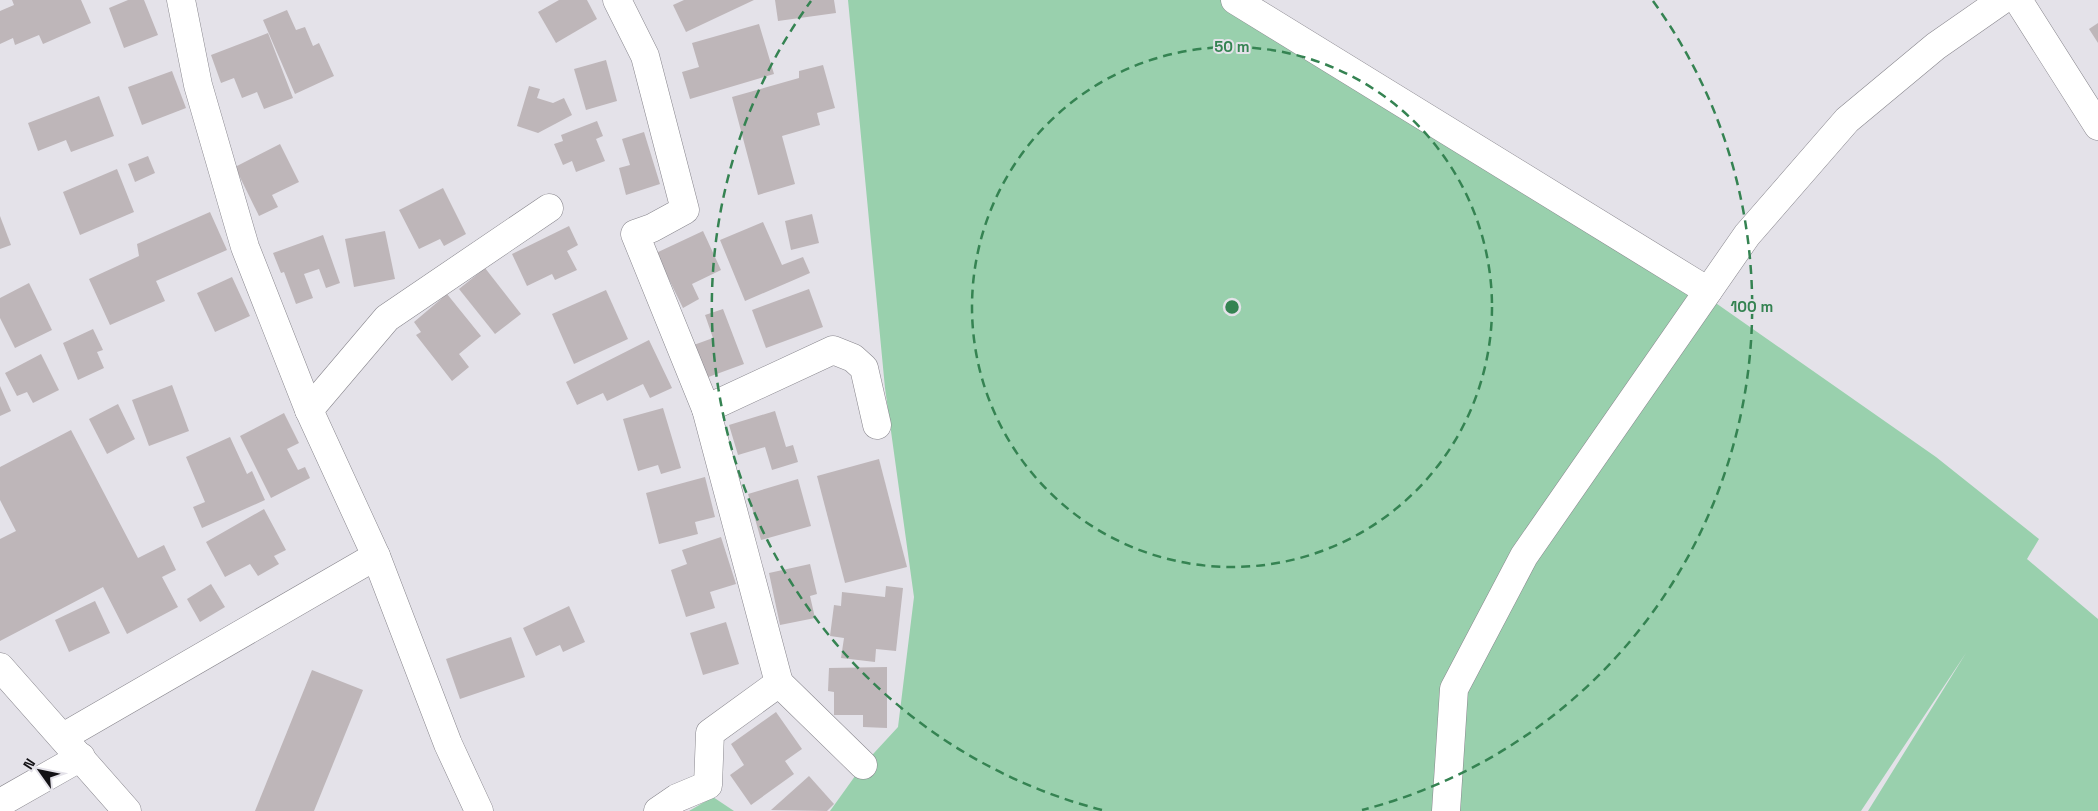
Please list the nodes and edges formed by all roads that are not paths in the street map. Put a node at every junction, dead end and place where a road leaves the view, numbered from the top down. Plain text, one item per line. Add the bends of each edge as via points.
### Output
1 (182, 0) edge
2 (617, 0) edge
3 (1235, 0) edge
4 (2002, 0) edge
5 (2018, 0) edge
6 (2098, 126) edge
7 (549, 208) dead end
8 (1708, 291) junction
9 (706, 409) junction
10 (309, 410) junction
11 (877, 425) dead end
12 (376, 556) junction
13 (0, 667) edge
14 (779, 683) junction
15 (63, 737) junction
16 (80, 757) junction
17 (862, 765) dead end
18 (0, 803) edge
19 (126, 811) edge
20 (479, 811) edge
21 (658, 811) edge
22 (1446, 811) edge

1 - 10 street via 198,84 245,248
2 - 9 street via 646,56 685,210 635,234
3 - 8 street
4 - 8 street via 1936,46 1847,120 1747,235
5 - 6 street
7 - 10 street via 387,318
8 - 22 street via 1524,556 1454,689
9 - 11 street via 833,350 853,358 864,368
9 - 14 street
10 - 12 street
12 - 15 street
12 - 20 street via 448,744
13 - 15 street
14 - 17 street
14 - 21 street via 710,733 708,785 677,798
15 - 16 street
16 - 18 street
16 - 19 street

